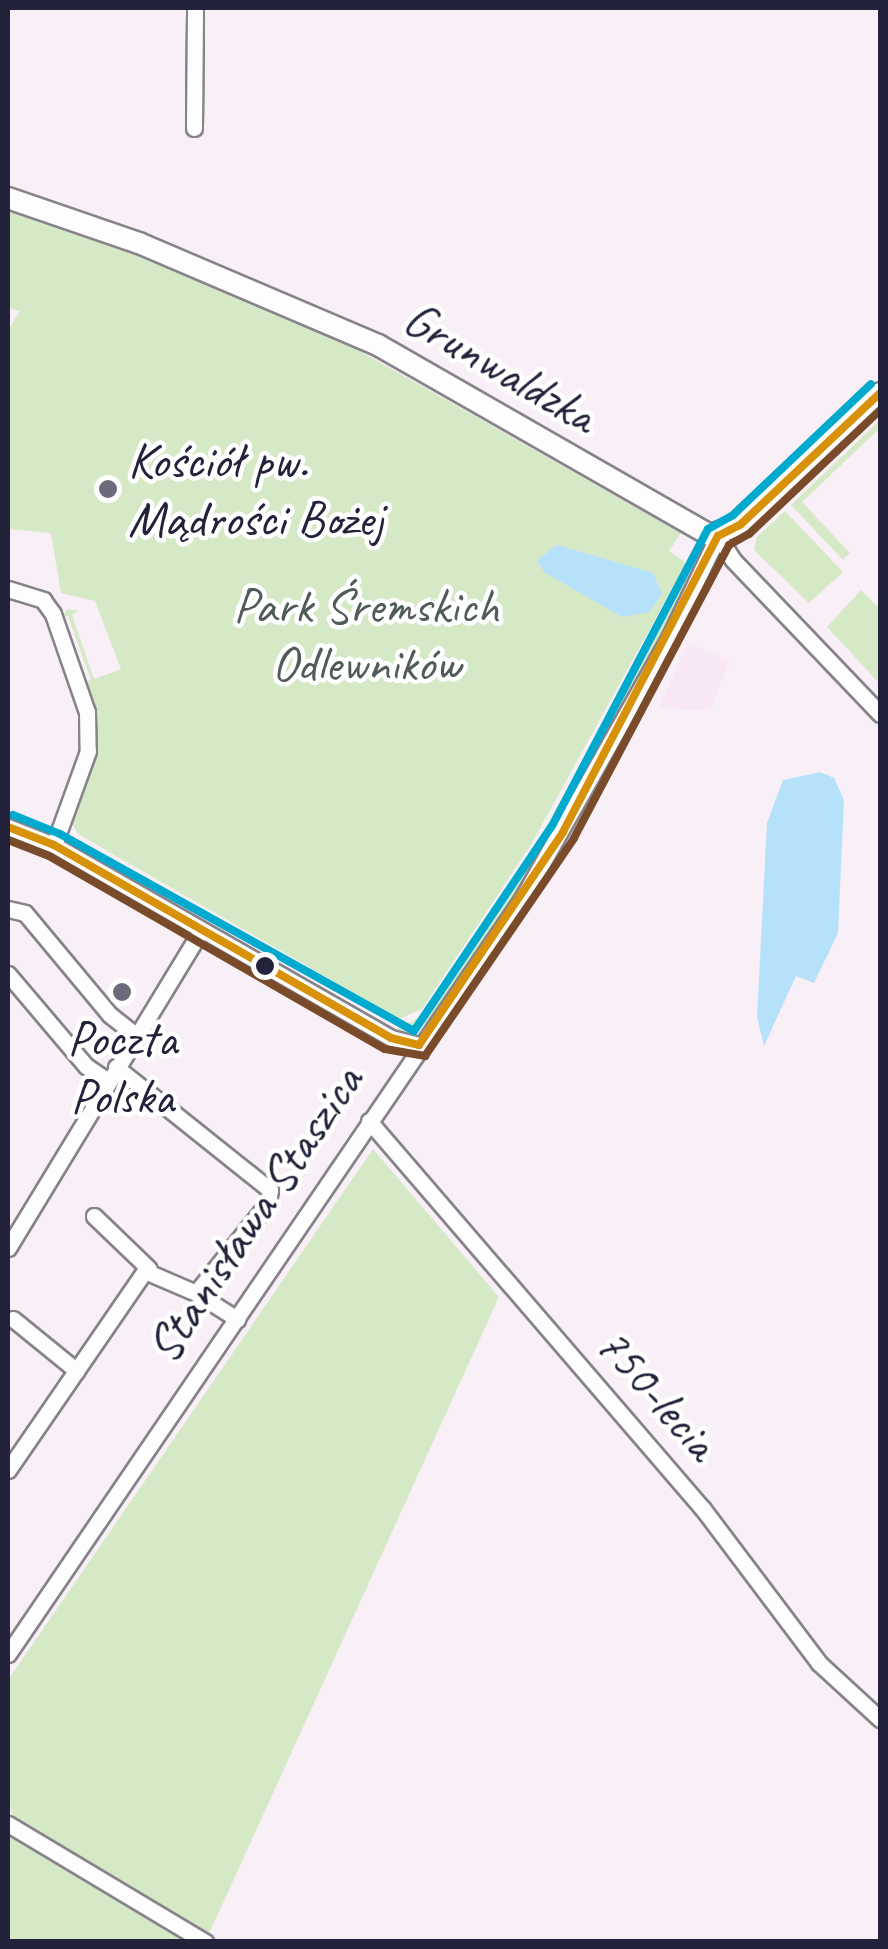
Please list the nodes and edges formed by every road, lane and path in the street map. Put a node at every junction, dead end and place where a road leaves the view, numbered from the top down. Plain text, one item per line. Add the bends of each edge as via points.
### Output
1 (195, 8) edge
2 (194, 128) dead end
3 (8, 198) edge
4 (880, 393) edge
5 (718, 536) junction
6 (8, 589) edge
7 (880, 714) edge
8 (8, 827) edge
9 (54, 845) junction
10 (8, 909) edge
11 (200, 930) junction
12 (8, 974) edge
13 (136, 1035) junction
14 (419, 1046) junction
15 (112, 1074) junction
16 (368, 1121) junction
17 (94, 1216) dead end
18 (8, 1248) edge
19 (148, 1268) junction
20 (196, 1293) junction
21 (236, 1318) junction
22 (13, 1319) dead end
23 (77, 1371) junction
24 (8, 1470) edge
25 (8, 1654) edge
26 (880, 1719) edge
27 (8, 1824) edge
28 (205, 1942) edge

1 - 2 street
3 - 5 main road, Grunwaldzka via 139,242 352,332 456,386 699,532
4 - 5 main road via 740,525
5 - 7 street, Grunwaldzka via 733,560
5 - 14 street, Stanisława Staszica via 570,819
6 - 9 street via 43,600 53,614 87,712 88,752
8 - 9 street
9 - 11 street
10 - 13 street via 25,913 110,1016
11 - 13 street
11 - 14 street via 386,1036
12 - 15 street via 86,1066
13 - 15 street
14 - 16 street, Stanisława Staszica
15 - 18 street
15 - 20 street via 270,1190 268,1203
16 - 21 street, Stanisława Staszica
16 - 26 street, 750-lecia via 703,1509 819,1663
17 - 19 street
19 - 20 street
19 - 23 street
20 - 21 street
21 - 25 street, Stanisława Staszica
22 - 23 street
23 - 24 street
27 - 28 street

